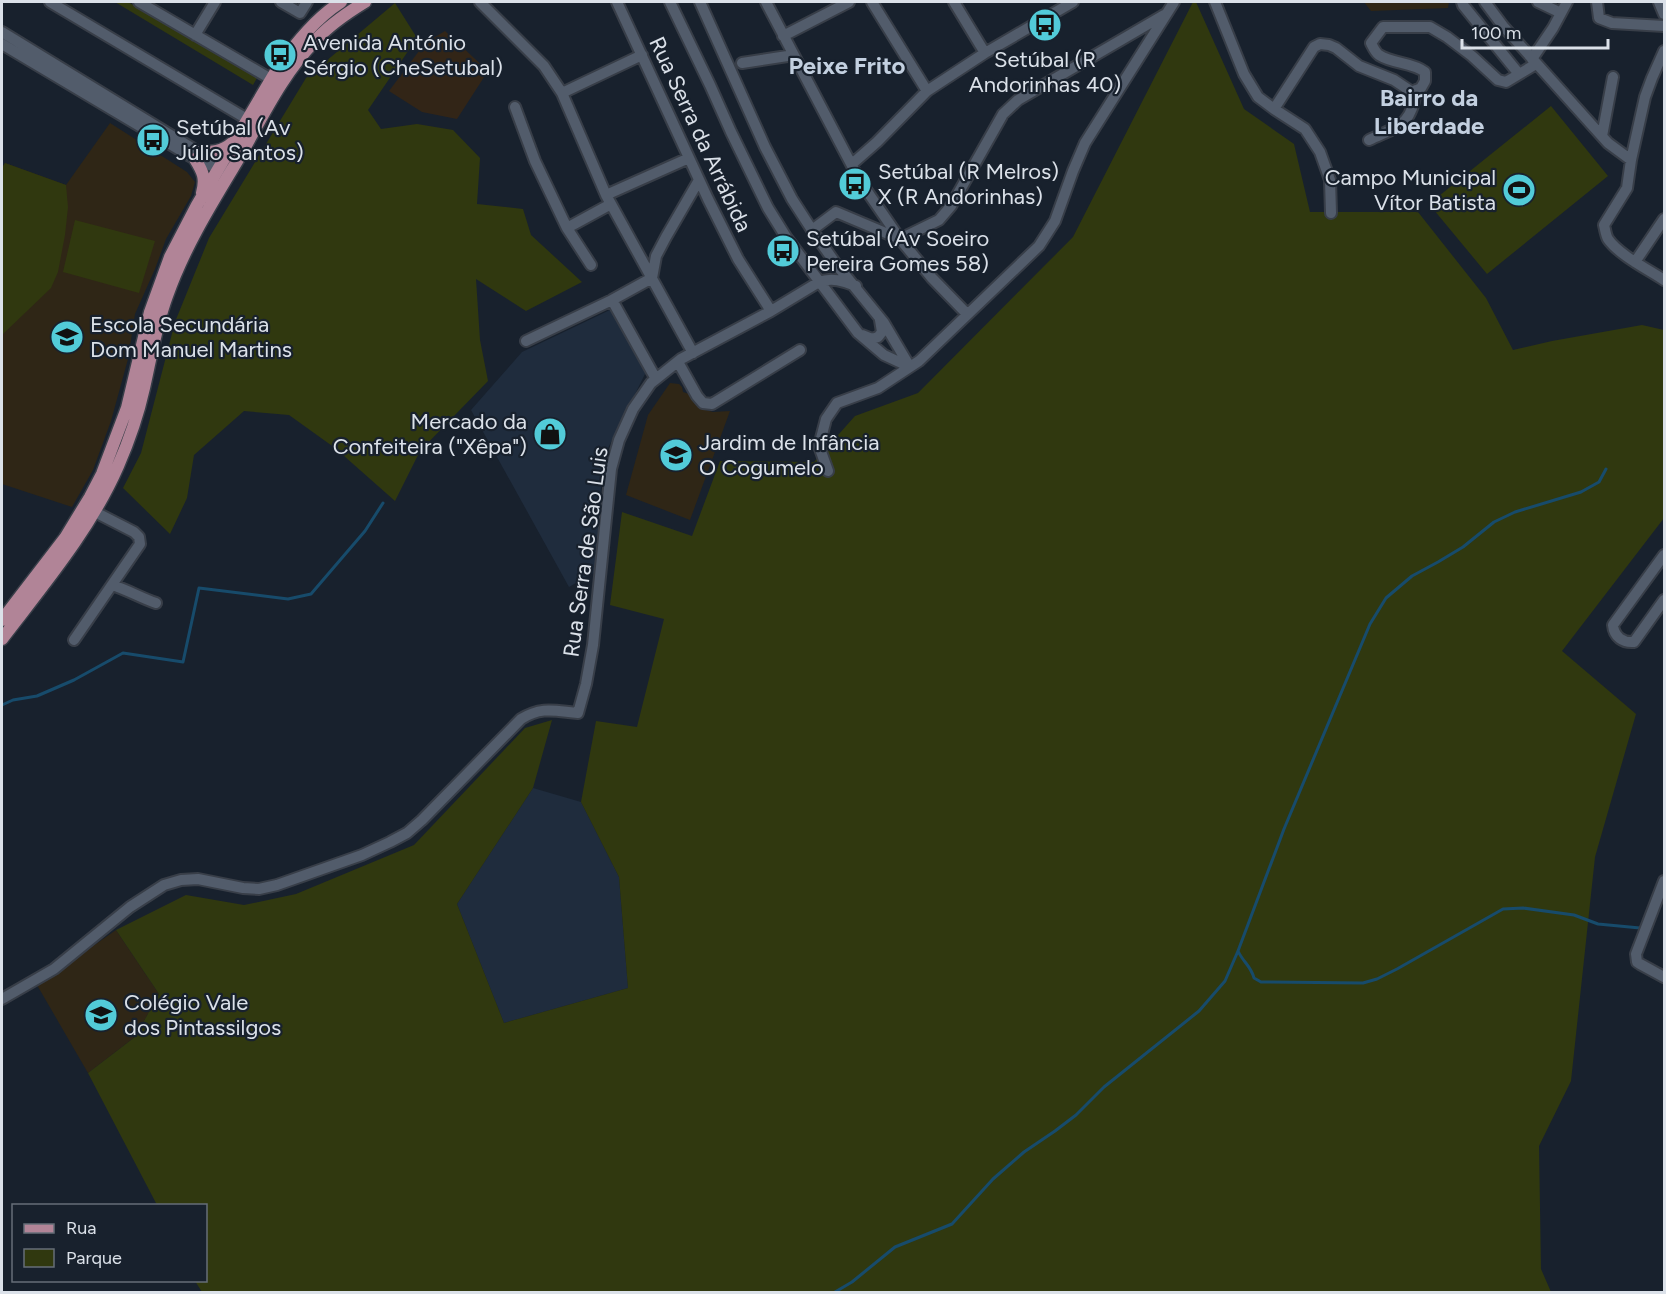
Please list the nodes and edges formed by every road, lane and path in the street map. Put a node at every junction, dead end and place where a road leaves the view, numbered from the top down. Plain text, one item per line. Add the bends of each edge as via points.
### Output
1 (50, 2) edge
2 (139, 2) edge
3 (215, 2) edge
4 (281, 2) edge
5 (307, 2) edge
6 (341, 2) edge
7 (365, 2) edge
8 (498, 2) edge
9 (617, 2) edge
10 (670, 2) edge
11 (700, 2) edge
12 (766, 2) edge
13 (849, 2) edge
14 (872, 2) edge
15 (954, 2) edge
16 (1073, 2) edge
17 (1174, 2) edge
18 (1215, 2) edge
19 (1462, 2) edge
20 (1538, 2) edge
21 (1567, 2) edge
22 (1597, 2) edge
23 (1659, 2) edge
24 (483, 4) edge
25 (1489, 4) edge
26 (1167, 13) junction
27 (1561, 13) junction
28 (1665, 14) edge
29 (1665, 26) edge
30 (2, 32) edge
31 (195, 35) junction
32 (783, 36) junction
33 (1121, 39) junction
34 (2, 44) edge
35 (1665, 51) edge
36 (985, 53) junction
37 (642, 55) junction
38 (794, 55) junction
39 (1140, 57) junction
40 (1534, 61) junction
41 (742, 63) dead end
42 (1519, 74) junction
43 (1613, 76) dead end
44 (271, 79) junction
45 (1416, 90) junction
46 (927, 91) junction
47 (562, 93) junction
48 (515, 107) dead end
49 (1274, 109) junction
50 (247, 119) junction
51 (1602, 136) junction
52 (235, 140) junction
53 (1369, 140) dead end
54 (197, 155) junction
55 (689, 158) junction
56 (1631, 160) junction
57 (852, 164) junction
58 (224, 171) junction
59 (699, 180) junction
60 (200, 200) junction
61 (609, 200) junction
62 (1331, 213) dead end
63 (1665, 219) edge
64 (567, 228) junction
65 (812, 230) junction
66 (900, 239) junction
67 (1635, 262) junction
68 (591, 265) dead end
69 (652, 278) junction
70 (1665, 280) edge
71 (819, 282) junction
72 (856, 286) junction
73 (612, 300) junction
74 (771, 311) junction
75 (967, 314) junction
76 (879, 317) junction
77 (858, 333) junction
78 (526, 340) dead end
79 (800, 350) dead end
80 (693, 353) junction
81 (678, 362) junction
82 (910, 367) junction
83 (656, 379) junction
84 (828, 471) dead end
85 (95, 512) junction
86 (1665, 555) edge
87 (112, 585) junction
88 (1664, 601) edge
89 (156, 603) dead end
90 (2, 620) edge
91 (2, 639) edge
92 (74, 640) dead end
93 (1665, 881) edge
94 (1665, 977) edge
95 (2, 999) edge

1 - 50 street
2 - 31 street
3 - 31 street
4 - 5 street via 300,13
6 - 44 main road via 297,41
7 - 58 main road via 327,29 303,54
8 - 24 street
9 - 37 street, Rua Serra da Arrábida
10 - 71 street via 768,208
11 - 65 street via 765,147
12 - 32 street
13 - 32 street
14 - 46 street
15 - 36 street
16 - 36 street
17 - 26 street
18 - 49 street via 1244,74 1258,97
19 - 42 street
20 - 27 street
21 - 27 street
22 - 29 street via 1599,18 1605,21
23 - 28 street
24 - 47 street via 544,66
25 - 40 street
26 - 33 street
26 - 39 street
27 - 40 street
30 - 54 street
31 - 44 street
32 - 38 street
33 - 39 street via 1138,42
33 - 66 street via 1018,100 1003,114 951,206 939,220
34 - 54 street
35 - 56 street via 1645,97
36 - 46 street
37 - 47 street
37 - 55 street, Rua Serra da Arrábida
38 - 41 street
38 - 57 street
39 - 75 street via 1086,143 1055,221 1039,246
40 - 42 street
40 - 51 street
42 - 45 street via 1506,82 1498,80 1430,27 1383,27 1371,43 1377,54 1425,72 1425,81
43 - 51 street
44 - 50 main road
45 - 49 street via 1412,92 1359,66 1336,48 1320,44 1314,47
45 - 53 street via 1414,108 1407,119
46 - 57 street
47 - 61 street
48 - 64 street via 535,162
49 - 62 street via 1305,129 1320,152 1330,180
50 - 52 main road
51 - 56 street
52 - 54 main road via 221,150
52 - 58 main road
54 - 58 street
54 - 60 main road via 204,183
55 - 59 street, Rua Serra da Arrábida
55 - 61 street
56 - 67 street via 1627,188 1604,225 1608,239
57 - 66 street
58 - 60 main road
58 - 85 main road via 176,273 158,322 130,438
59 - 69 street via 656,256
59 - 74 street, Rua Serra da Arrábida via 738,258
60 - 90 main road via 159,283 127,408 102,474 65,538
61 - 64 street
61 - 69 street
63 - 67 street
64 - 68 street
65 - 66 street via 836,212
65 - 72 street
66 - 75 street
67 - 70 street
69 - 73 street
69 - 80 street
71 - 72 street via 843,280
71 - 74 street, Rua Serra de São Luis
71 - 77 street
72 - 76 street
73 - 78 street
73 - 83 street
74 - 80 street, Rua Serra de São Luis
75 - 82 street
76 - 77 street via 882,332 878,337 872,339
76 - 82 street
77 - 82 street via 884,355
79 - 81 street via 712,404 703,403 697,396
80 - 81 street, Rua Serra de São Luis
81 - 83 street, Rua Serra de São Luis
82 - 84 street via 878,388 837,403 826,419 819,446
83 - 95 street, Rua Serra de São Luis via 633,409 611,469 593,645 578,713 543,710 521,719 422,820 390,842 259,889 198,879 164,885 130,907 54,969
85 - 87 street via 134,532 140,541
85 - 91 main road
86 - 88 street via 1613,625 1614,633 1623,641 1635,642
87 - 89 street
87 - 92 street
93 - 94 street via 1636,954 1637,962

